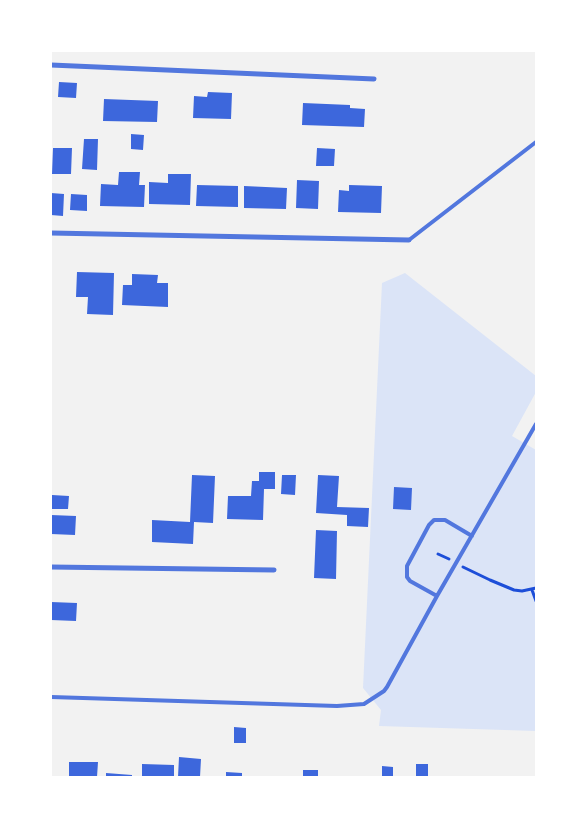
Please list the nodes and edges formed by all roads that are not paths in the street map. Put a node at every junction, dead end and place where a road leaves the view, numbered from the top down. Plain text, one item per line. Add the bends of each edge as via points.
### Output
1 (51, 65) edge
2 (374, 79) dead end
3 (536, 142) edge
4 (51, 233) edge
5 (409, 240) joint
6 (536, 424) edge
7 (472, 536) junction
8 (51, 567) edge
9 (274, 570) dead end
10 (437, 596) junction
11 (51, 697) edge

1 - 2 street
3 - 5 lane
4 - 5 street
6 - 7 lane
7 - 10 lane
7 - 10 lane via 445,520 434,520 429,525 407,566 407,577
8 - 9 street
10 - 11 lane via 384,691 364,704 337,706

